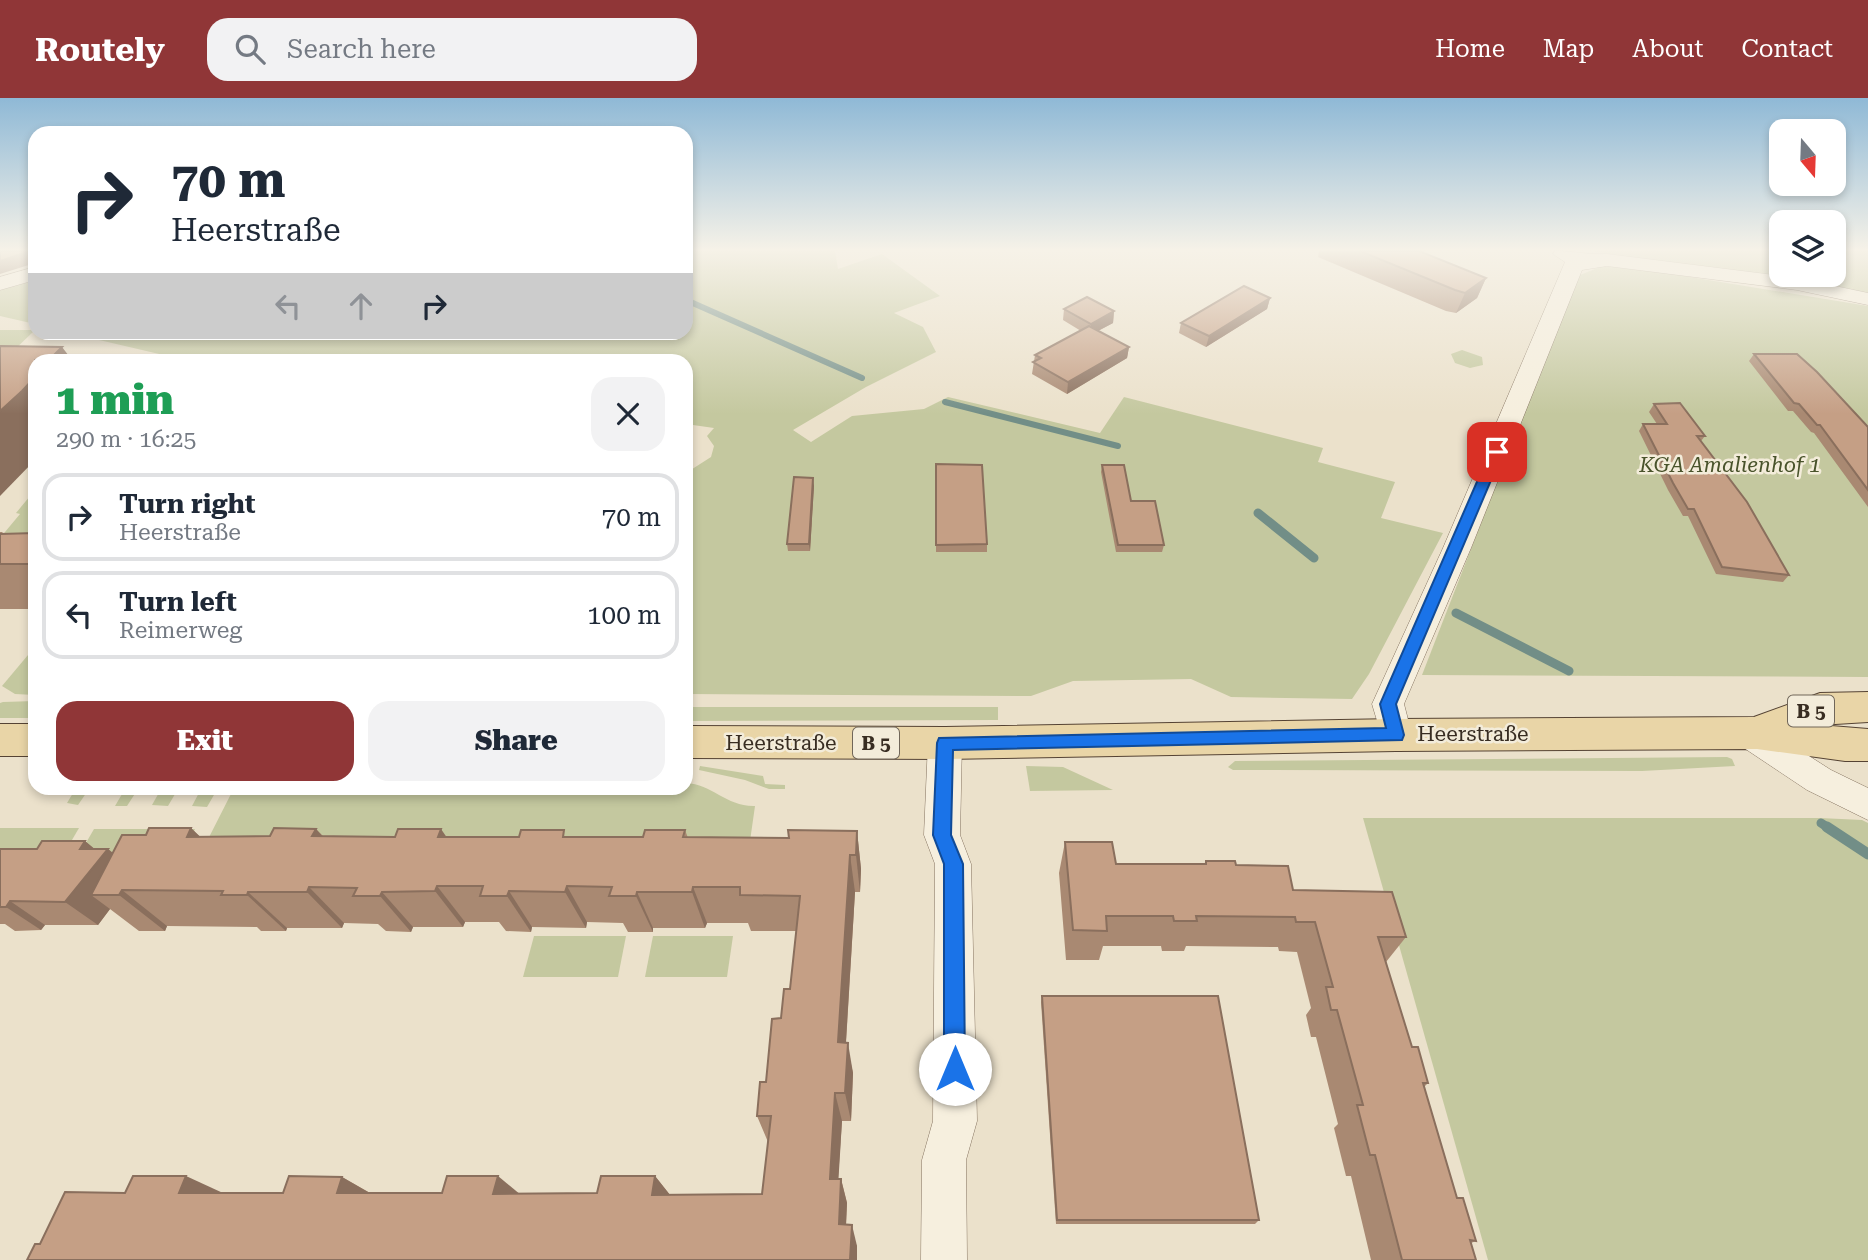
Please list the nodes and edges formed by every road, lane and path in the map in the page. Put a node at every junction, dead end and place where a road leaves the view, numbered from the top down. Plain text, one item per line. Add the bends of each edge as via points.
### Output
1 (1557, 305) edge
2 (1868, 707) edge
3 (1752, 733) junction
4 (1396, 735) junction
5 (0, 740) edge
6 (28, 740) edge
7 (693, 742) edge
8 (945, 743) junction
9 (1868, 745) edge
10 (1868, 805) edge
11 (944, 1260) edge

1 - 4 street via 1388,704
2 - 3 main road, Heerstraße / B 5 via 1820,708
3 - 4 main road, Heerstraße / B 5
3 - 9 main road, Heerstraße / B 5
3 - 10 street via 1819,780
4 - 8 main road, Heerstraße / B 5
5 - 6 main road
7 - 8 main road, Heerstraße / B 5
8 - 11 street via 942,835 953,864 955,1121 944,1160

